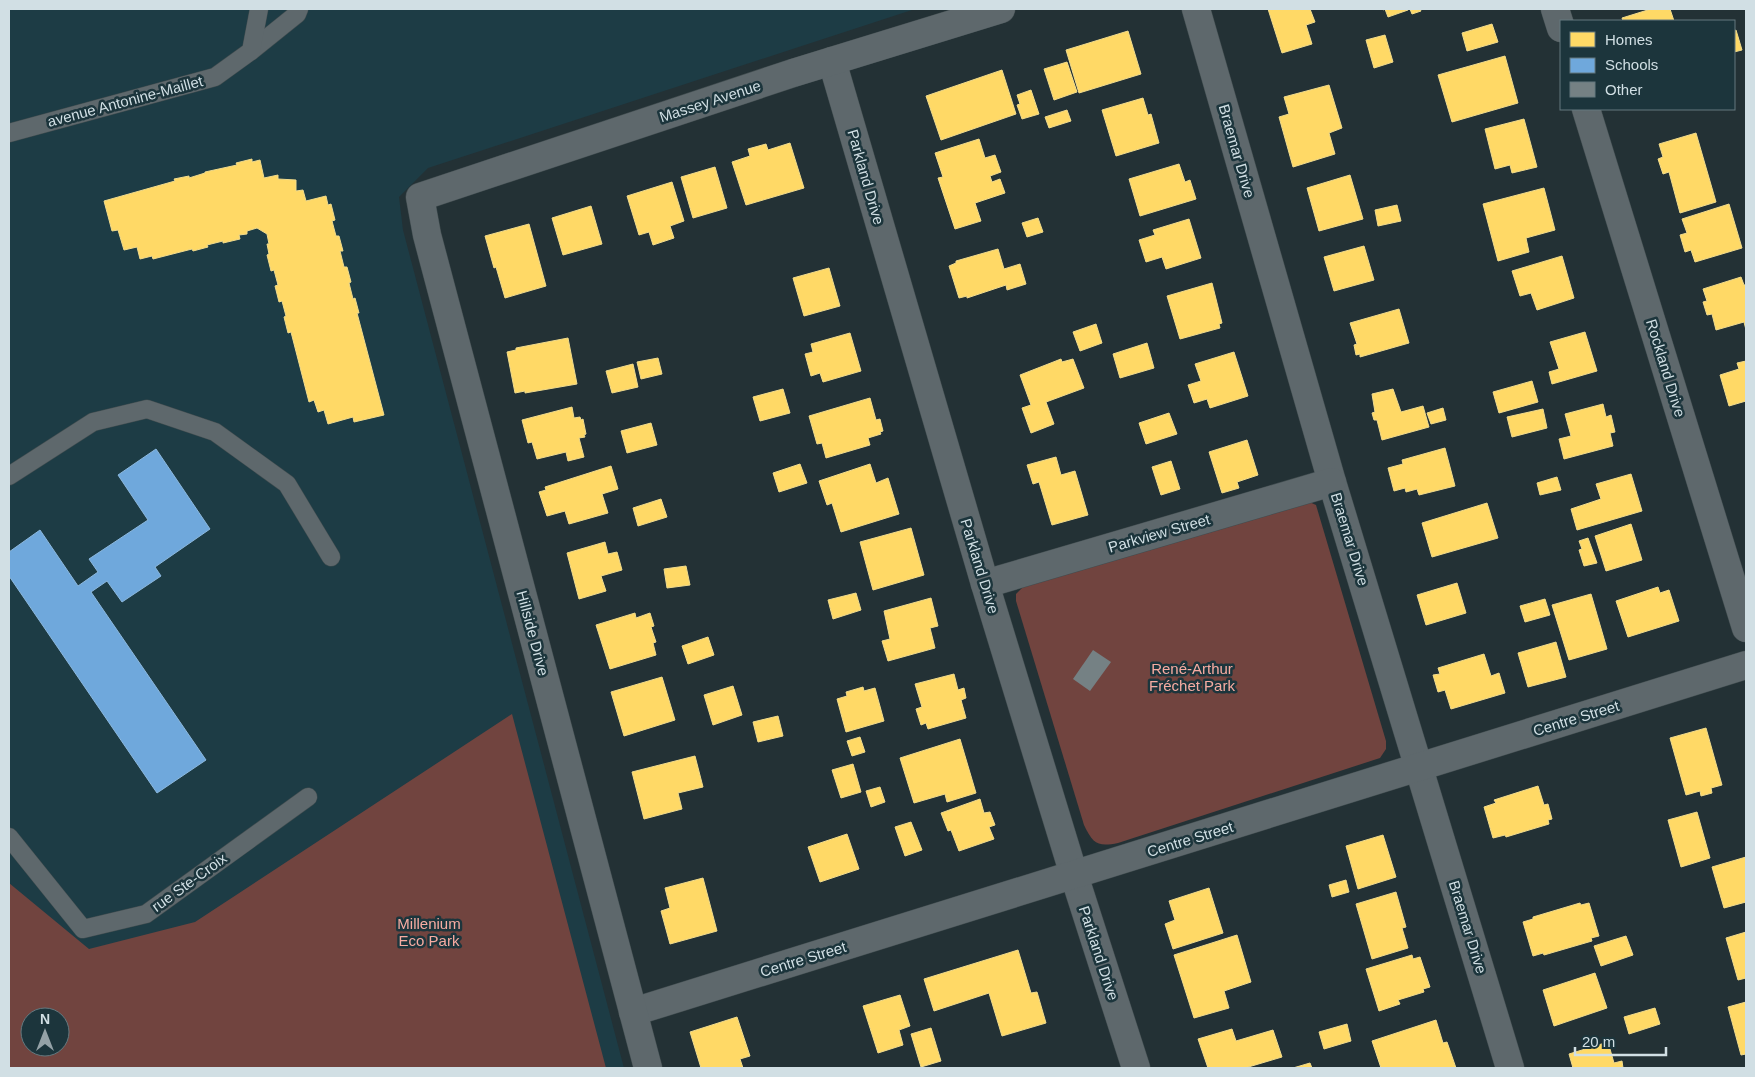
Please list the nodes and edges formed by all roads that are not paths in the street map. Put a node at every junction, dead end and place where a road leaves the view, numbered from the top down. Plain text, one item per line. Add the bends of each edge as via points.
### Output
1 (259, 9) edge
2 (299, 9) edge
3 (1001, 9) edge
4 (1196, 9) edge
5 (1555, 9) edge
6 (1560, 25) edge
7 (251, 50) junction
8 (832, 61) junction
9 (1586, 110) edge
10 (9, 133) edge
11 (420, 197) joint
12 (9, 476) edge
13 (1332, 482) junction
14 (331, 557) dead end
15 (985, 584) junction
16 (1746, 628) edge
17 (1746, 665) edge
18 (1419, 767) junction
19 (308, 797) dead end
20 (9, 837) edge
21 (1074, 875) junction
22 (633, 1012) junction
23 (648, 1068) edge
24 (1136, 1068) edge
25 (1510, 1068) edge

1 - 7 lane
2 - 7 lane, avenue Antonine-Maillet via 297,14
3 - 8 street, Massey Avenue
4 - 13 street, Braemar Drive
5 - 6 street
7 - 10 lane, avenue Antonine-Maillet via 215,77
8 - 11 street, Massey Avenue
8 - 15 street, Parkland Drive
9 - 16 street, Rockland Drive
11 - 22 street, Hillside Drive via 427,235
12 - 14 lane via 93,422 148,409 216,432 287,484
13 - 15 street, Parkview Street
13 - 18 street, Braemar Drive
15 - 21 street, Parkland Drive
17 - 18 street, Centre Street
18 - 21 street, Centre Street
18 - 25 street, Braemar Drive
19 - 20 lane, rue Ste-Croix via 146,914 83,929
21 - 22 street, Centre Street
21 - 24 street, Parkland Drive
22 - 23 street, Hillside Drive

